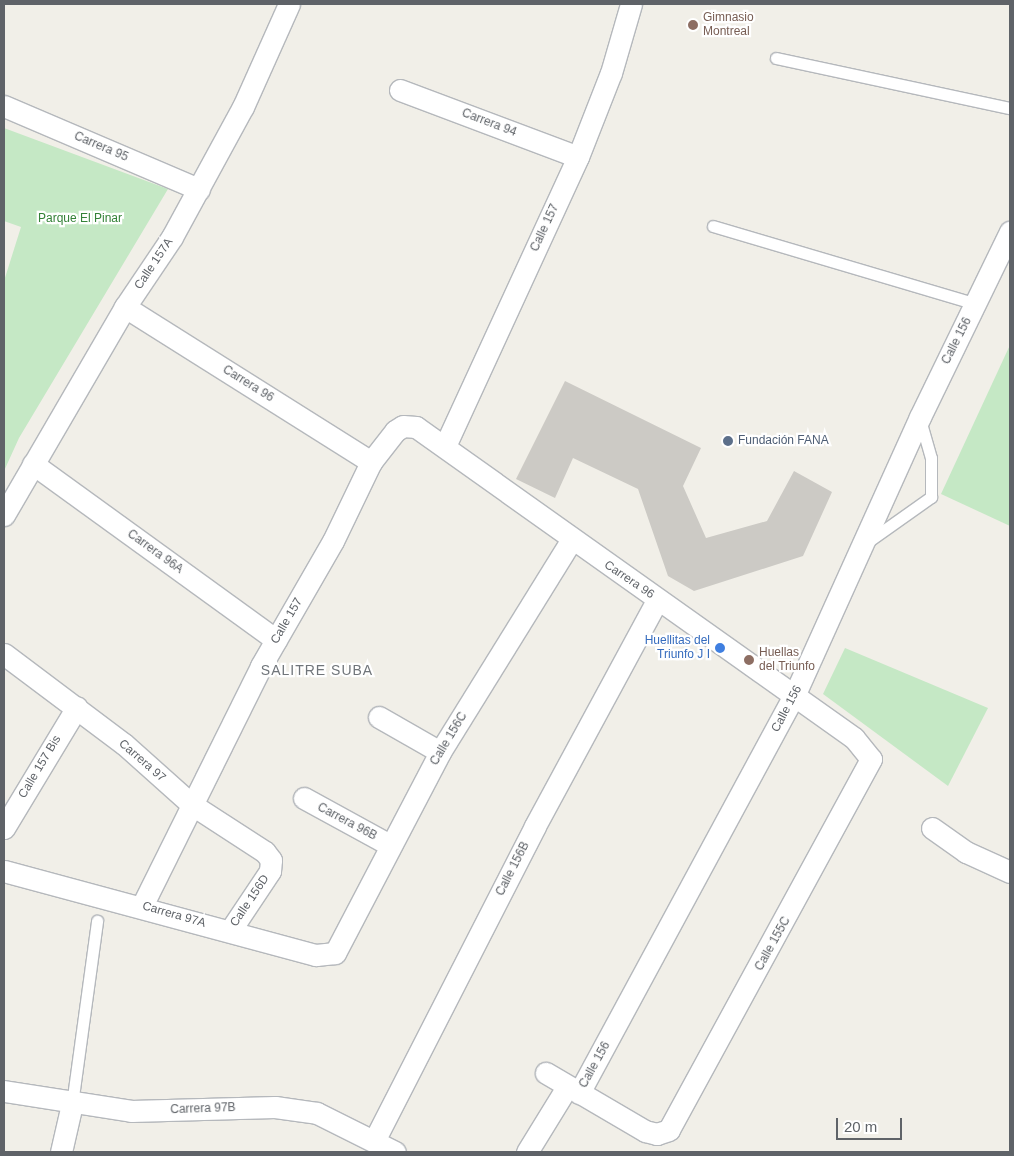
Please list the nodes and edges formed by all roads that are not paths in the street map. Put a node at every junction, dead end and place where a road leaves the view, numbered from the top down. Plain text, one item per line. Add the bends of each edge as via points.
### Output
1 (288, 4) edge
2 (631, 4) edge
3 (776, 58) dead end
4 (400, 90) dead end
5 (4, 106) edge
6 (1010, 108) edge
7 (578, 157) junction
8 (199, 189) junction
9 (713, 226) dead end
10 (1010, 232) edge
11 (976, 304) junction
12 (125, 307) junction
13 (920, 417) junction
14 (403, 426) joint
15 (445, 446) junction
16 (371, 462) junction
17 (33, 464) junction
18 (4, 515) edge
19 (571, 541) junction
20 (862, 545) junction
21 (657, 600) junction
22 (276, 640) junction
23 (4, 654) edge
24 (794, 696) junction
25 (77, 707) junction
26 (379, 717) dead end
27 (854, 738) joint
28 (440, 752) junction
29 (304, 798) dead end
30 (191, 804) junction
31 (4, 828) edge
32 (932, 828) dead end
33 (390, 845) junction
34 (4, 871) edge
35 (270, 871) joint
36 (1010, 872) edge
37 (142, 906) junction
38 (97, 921) dead end
39 (230, 931) junction
40 (340, 945) joint
41 (546, 1073) dead end
42 (573, 1090) junction
43 (4, 1091) edge
44 (72, 1104) junction
45 (374, 1141) junction
46 (62, 1152) edge
47 (395, 1152) edge
48 (527, 1152) edge

1 - 8 street, Calle 157A via 243,107
2 - 7 street, Calle 157 via 611,73
3 - 6 lane
4 - 7 street, Carrera 94
5 - 8 street, Carrera 95
7 - 15 street, Calle 157
8 - 12 street, Calle 157A
9 - 11 lane
10 - 11 street, Calle 156
11 - 13 street, Calle 156
12 - 16 street, Carrera 96
12 - 17 street, Calle 157A
13 - 20 street, Calle 156
13 - 20 lane via 931,458 931,497
14 - 15 street, Carrera 96 via 416,427
14 - 16 street, Calle 157
15 - 19 street, Carrera 96
16 - 22 street, Calle 157 via 333,541
17 - 18 street, Calle 157A
17 - 22 street, Carrera 96A
19 - 21 street, Carrera 96
19 - 28 street, Calle 156C
20 - 24 street, Calle 156
21 - 24 street, Carrera 96
21 - 45 street, Calle 156B via 535,826
22 - 30 street, Calle 157
23 - 25 street, Carrera 97
24 - 27 street, Carrera 96
24 - 42 street, Calle 156
25 - 30 street, Carrera 97
25 - 31 street, Calle 157 Bis
26 - 28 street
27 - 42 street, Calle 155C via 871,759 868,770 669,1130 657,1134 645,1131
28 - 33 street, Calle 156C
29 - 33 street, Carrera 96B
30 - 35 street, Carrera 97 via 265,852 271,860
30 - 37 street, Calle 157
32 - 36 street via 966,852
33 - 40 street, Calle 156C
34 - 37 street, Carrera 97A
35 - 39 street, Calle 156D
37 - 39 street, Carrera 97A
38 - 44 lane
39 - 40 street, Carrera 97A via 316,955 335,953
41 - 42 street
42 - 48 street, Calle 156
43 - 44 street, Carrera 97B
44 - 45 street, Carrera 97B via 130,1111 275,1107 316,1113
44 - 46 street
45 - 47 street, Carrera 97B

